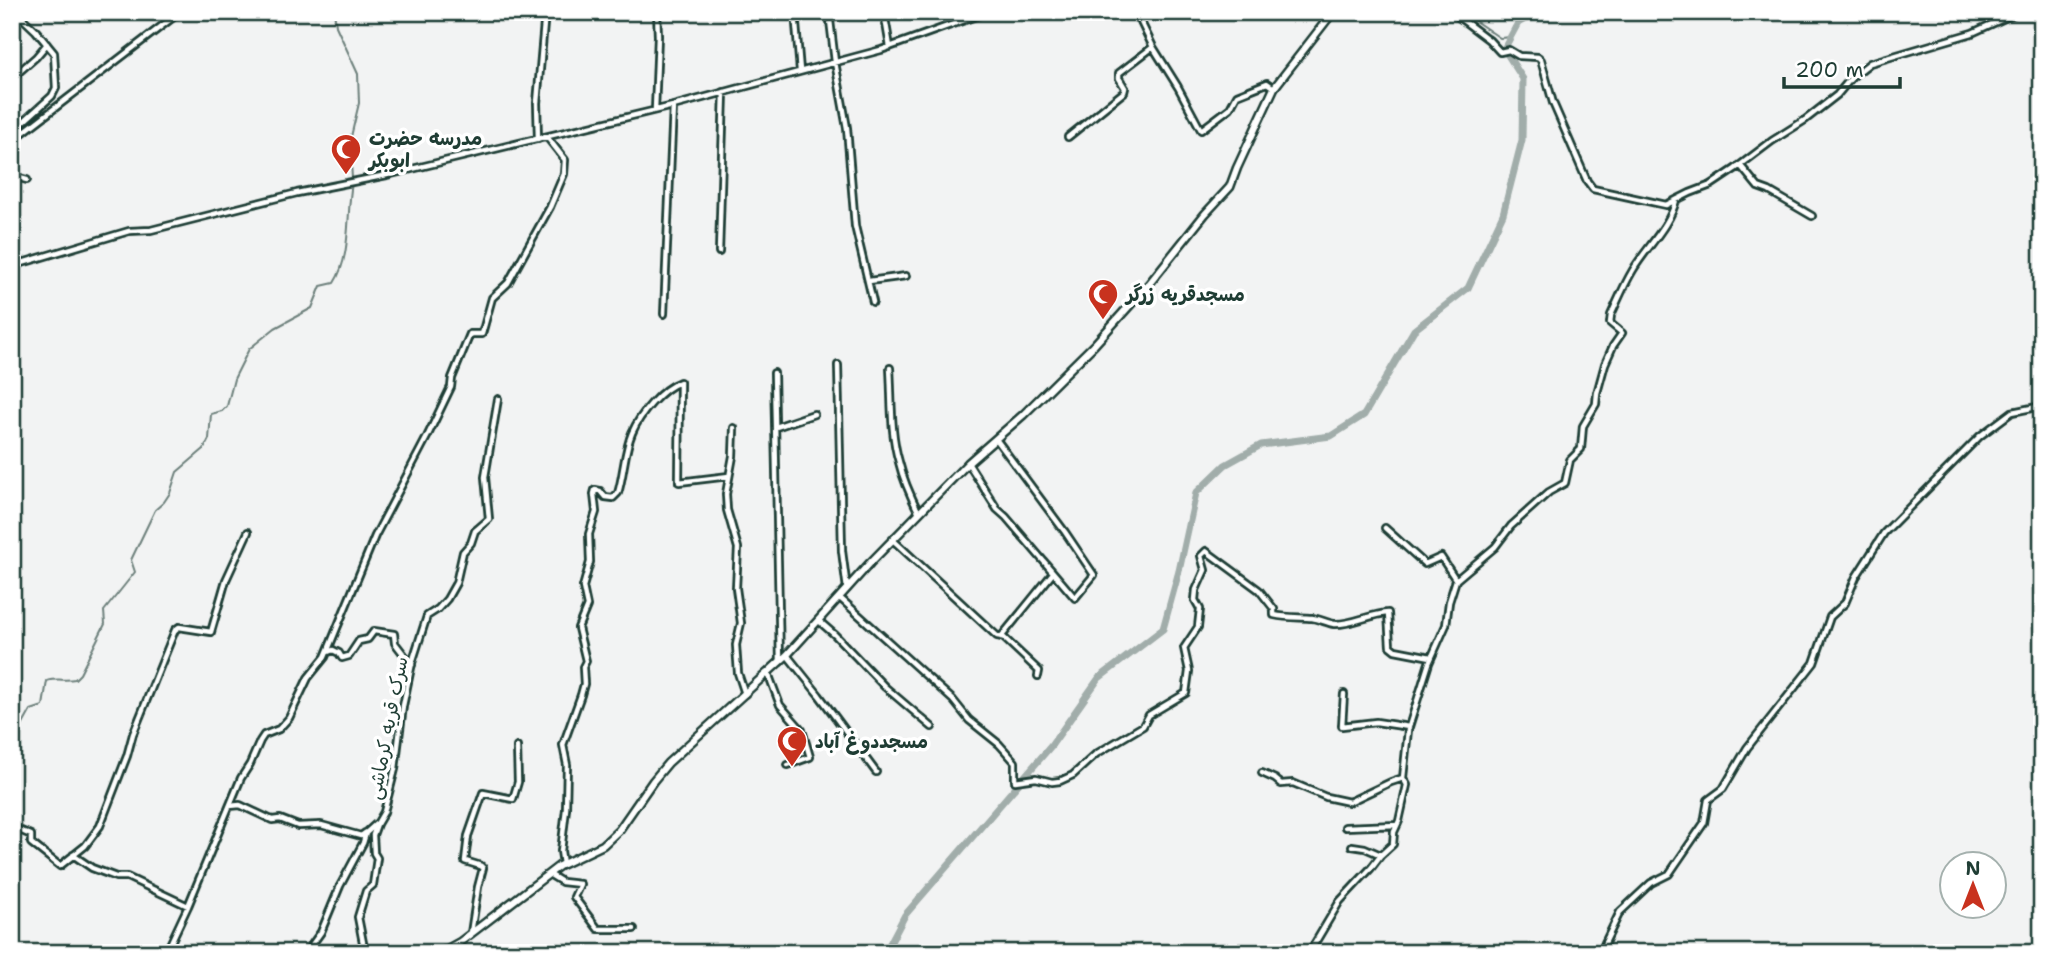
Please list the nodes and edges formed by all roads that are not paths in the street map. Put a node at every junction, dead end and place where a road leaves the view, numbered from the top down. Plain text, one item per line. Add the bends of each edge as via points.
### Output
1 (16, 12) edge
2 (180, 12) edge
3 (545, 12) edge
4 (657, 12) edge
5 (794, 12) edge
6 (829, 12) edge
7 (884, 12) edge
8 (987, 12) edge
9 (1144, 12) edge
10 (1333, 12) edge
11 (1452, 12) edge
12 (2014, 13) edge
13 (47, 44) junction
14 (890, 47) junction
15 (1153, 47) junction
16 (835, 62) junction
17 (800, 71) junction
18 (12, 78) edge
19 (1274, 88) junction
20 (724, 92) junction
21 (673, 106) junction
22 (655, 110) junction
23 (12, 132) edge
24 (547, 137) junction
25 (1068, 137) dead end
26 (538, 139) junction
27 (12, 141) edge
28 (1740, 165) junction
29 (12, 176) edge
30 (27, 180) dead end
31 (1676, 200) junction
32 (1812, 216) dead end
33 (719, 252) dead end
34 (12, 267) edge
35 (906, 276) dead end
36 (869, 281) junction
37 (873, 302) dead end
38 (664, 314) dead end
39 (838, 365) dead end
40 (890, 368) dead end
41 (774, 373) dead end
42 (498, 399) dead end
43 (2042, 406) edge
44 (814, 414) dead end
45 (775, 427) junction
46 (734, 428) dead end
47 (996, 438) junction
48 (968, 463) junction
49 (729, 476) junction
50 (919, 513) junction
51 (1385, 528) dead end
52 (248, 532) dead end
53 (893, 540) junction
54 (1054, 573) junction
55 (1456, 580) junction
56 (847, 590) junction
57 (840, 598) junction
58 (819, 621) junction
59 (1000, 638) junction
60 (327, 652) junction
61 (787, 656) junction
62 (1431, 657) junction
63 (780, 662) junction
64 (412, 665) junction
65 (768, 673) junction
66 (1038, 676) dead end
67 (745, 694) junction
68 (1344, 694) dead end
69 (932, 727) dead end
70 (1409, 727) junction
71 (517, 747) dead end
72 (788, 765) dead end
73 (876, 772) dead end
74 (1262, 773) dead end
75 (1403, 778) junction
76 (230, 806) junction
77 (377, 824) junction
78 (1397, 825) junction
79 (12, 827) edge
80 (1345, 827) dead end
81 (366, 833) junction
82 (1352, 846) dead end
83 (73, 855) junction
84 (1381, 855) junction
85 (563, 864) junction
86 (549, 874) junction
87 (188, 906) junction
88 (634, 929) dead end
89 (471, 934) junction
90 (166, 953) edge
91 (306, 953) edge
92 (365, 953) edge
93 (440, 953) edge
94 (1309, 953) edge
95 (1600, 953) edge

1 - 13 street
2 - 27 street
3 - 26 street
4 - 22 street
5 - 17 street
6 - 16 street
7 - 14 street
8 - 14 street
9 - 15 street via 1140,20
10 - 19 highway
11 - 31 street via 1500,51 1541,60 1553,103 1593,189 1666,205
12 - 28 street via 1972,33 1870,63 1837,95
13 - 18 street
13 - 23 street via 54,53 56,88
14 - 16 street
15 - 19 street via 1201,130 1230,108 1240,93 1261,83
15 - 25 street via 1119,74 1124,92
16 - 17 street
16 - 36 street via 847,128 855,226
17 - 20 street
19 - 47 highway via 1230,187 1094,345
20 - 21 street
20 - 33 street
21 - 22 street
21 - 38 street
22 - 24 street
24 - 26 street
24 - 60 street via 565,160 550,207 508,283 492,299 482,334 470,334 451,387 375,536
26 - 34 street via 129,232
28 - 31 street via 1711,185
28 - 32 street via 1758,187
29 - 30 street
31 - 55 street via 1611,315 1610,323 1622,333 1605,364 1596,404 1583,426 1581,449 1570,460 1565,483 1549,492
35 - 36 street
36 - 37 street
39 - 56 street
40 - 50 street via 897,453
41 - 45 street
42 - 64 street, سرک قریه کرماشی via 485,477 489,519 475,531 463,552 447,599 428,617
43 - 95 street via 2012,412 1980,436 1884,533 1845,603 1830,617 1814,663 1747,748 1723,789 1708,800 1704,823 1669,874 1651,883 1620,912
44 - 45 street
45 - 63 street
46 - 49 street
47 - 48 highway
47 - 54 street via 1094,575 1075,598
48 - 50 highway
48 - 54 street via 997,509
49 - 67 street via 727,510 738,548 736,587 741,624 737,664
49 - 85 street via 679,482 680,382 652,402 632,432 618,493 605,497 595,490 590,562 583,587 587,606 578,628 586,660 584,684 563,745 567,765
50 - 53 highway
51 - 55 street via 1425,564 1441,557
52 - 83 street via 226,580 211,632 175,630 100,826
53 - 56 highway
53 - 59 street
54 - 59 street
55 - 62 street via 1446,625
56 - 57 highway
57 - 58 highway
57 - 62 street via 999,744 1015,762 1014,781 1035,778 1052,782 1073,775 1186,692 1189,671 1184,648 1198,627 1196,590 1205,569 1201,556 1206,551 1259,590 1274,615 1333,624 1388,613 1391,646
58 - 61 highway
58 - 69 street
59 - 66 street via 1039,671
60 - 64 street via 349,656 359,641 381,631 394,634 395,643
60 - 76 street via 289,718 260,741
61 - 63 highway
61 - 73 street
62 - 70 street
63 - 65 highway
64 - 77 street, سرک قریه کرماشی via 395,769
65 - 67 highway
65 - 72 street via 779,705 802,730 810,757
67 - 85 highway via 668,763 603,845
68 - 70 street via 1342,726 1376,722
70 - 75 street
71 - 89 street via 518,782 513,799 483,793 468,836 465,861 483,869
74 - 75 street via 1281,784 1293,783 1349,802
75 - 78 street via 1407,785
76 - 81 street via 240,805 298,826
76 - 87 street
77 - 81 street
77 - 92 street, سرک قریه کرماشی via 373,885 366,891 358,917
78 - 80 street
78 - 84 street via 1393,844
79 - 83 street via 31,835 31,843 60,866
81 - 91 street via 321,932
82 - 84 street
83 - 87 street via 92,868 127,877
84 - 94 street via 1340,901
85 - 86 highway
86 - 88 street via 562,882 580,884 574,897 598,929
86 - 89 highway
87 - 90 street
89 - 93 highway

